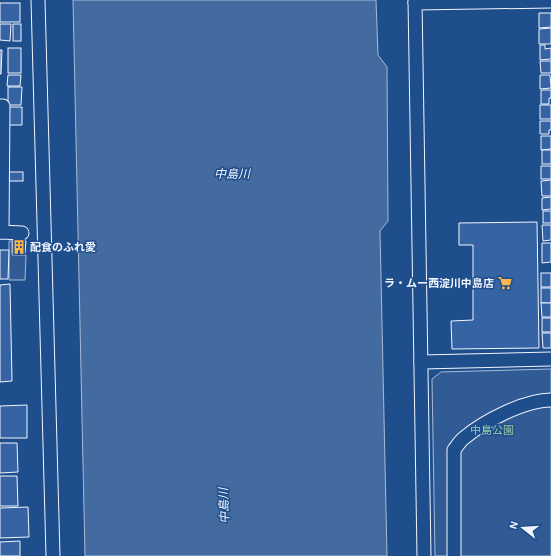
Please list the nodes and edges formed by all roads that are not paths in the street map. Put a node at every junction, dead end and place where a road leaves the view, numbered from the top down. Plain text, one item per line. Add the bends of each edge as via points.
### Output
1 (38, 0) edge
2 (415, 1) edge
3 (551, 1) edge
4 (0, 106) edge
5 (1, 168) edge
6 (1, 232) edge
7 (22, 233) dead end
8 (551, 359) edge
9 (421, 362) junction
10 (551, 400) edge
11 (53, 556) edge
12 (424, 556) edge
13 (454, 556) edge

1 - 11 street
2 - 3 street
2 - 9 street
4 - 5 street via 3,106
5 - 6 street
6 - 7 street
8 - 9 street
9 - 12 street
10 - 13 street via 528,404 506,412 478,427 462,439 454,450

